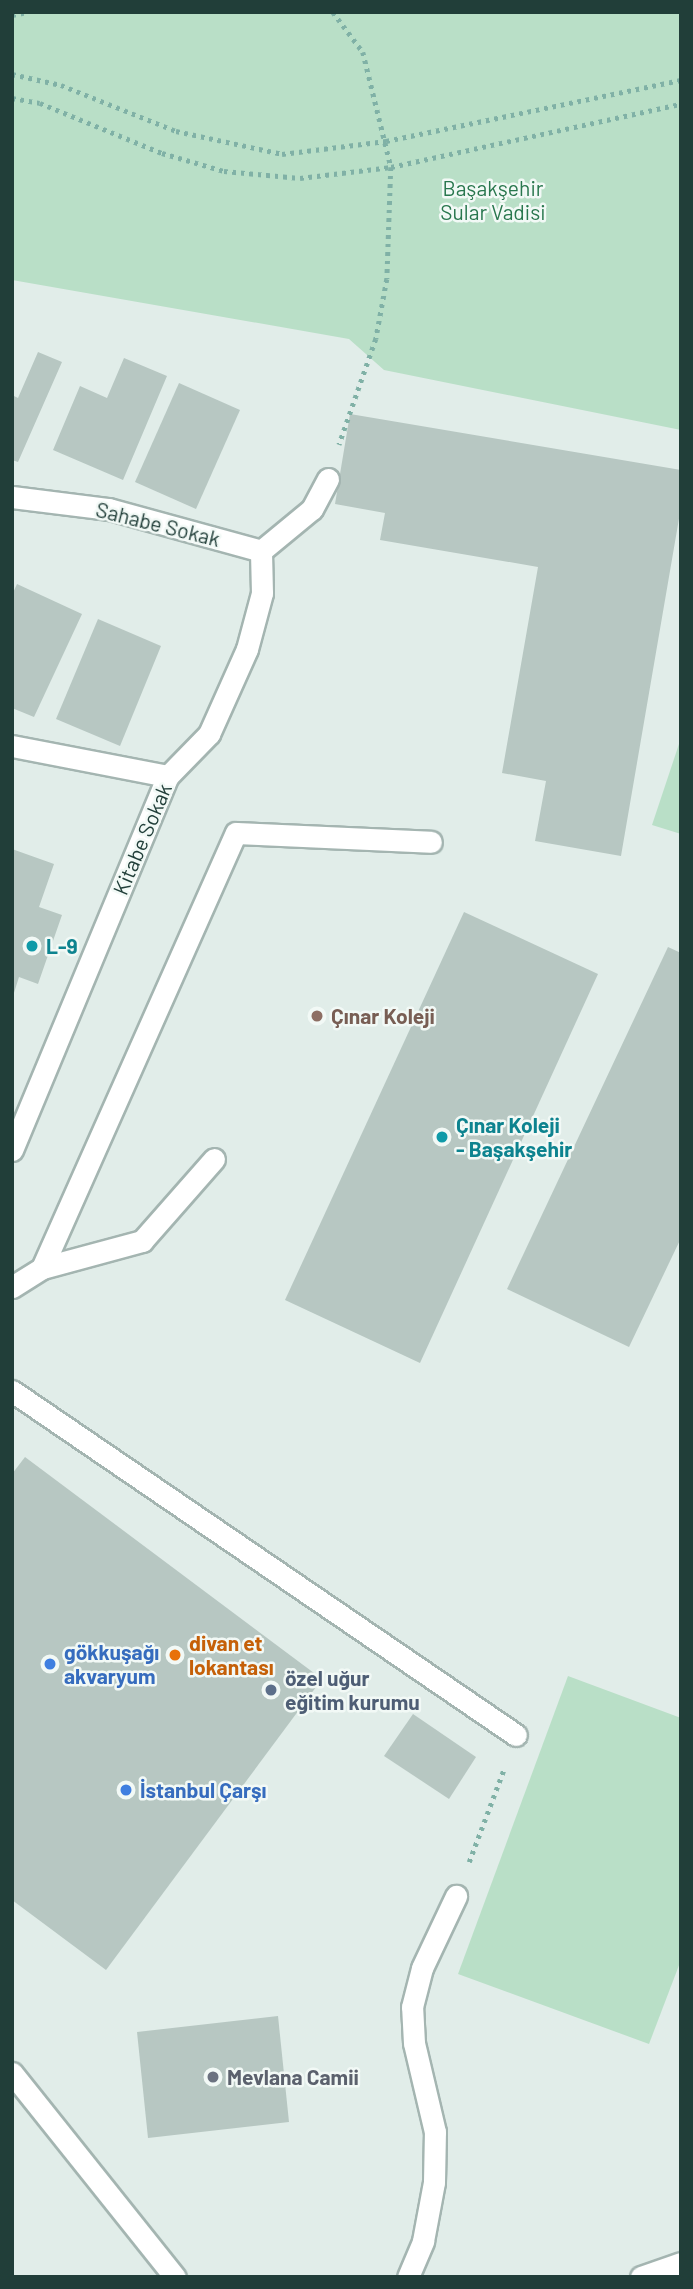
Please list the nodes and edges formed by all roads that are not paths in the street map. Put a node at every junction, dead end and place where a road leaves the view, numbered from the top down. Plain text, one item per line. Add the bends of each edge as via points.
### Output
1 (328, 478) road end
2 (12, 497) edge
3 (261, 551) junction
4 (12, 746) edge
5 (168, 776) junction
6 (432, 842) dead end
7 (12, 1150) edge
8 (214, 1159) dead end
9 (42, 1268) junction
10 (12, 1287) edge
11 (12, 1391) edge
12 (516, 1735) road end
13 (456, 1896) road end
14 (12, 2073) edge
15 (681, 2263) edge
16 (175, 2277) edge
17 (408, 2277) edge
18 (641, 2277) edge

1 - 3 street via 312,509
2 - 3 street, Sahabe Sokak via 109,509
3 - 5 street, Kitabe Sokak via 262,593 247,649 209,734
4 - 5 street
5 - 7 street, Kitabe Sokak
6 - 9 street via 236,833
8 - 9 street via 142,1241
9 - 10 street
11 - 12 street
13 - 17 street via 422,1968 412,2007 414,2043 435,2145 434,2182 423,2241
14 - 16 street
15 - 18 street

